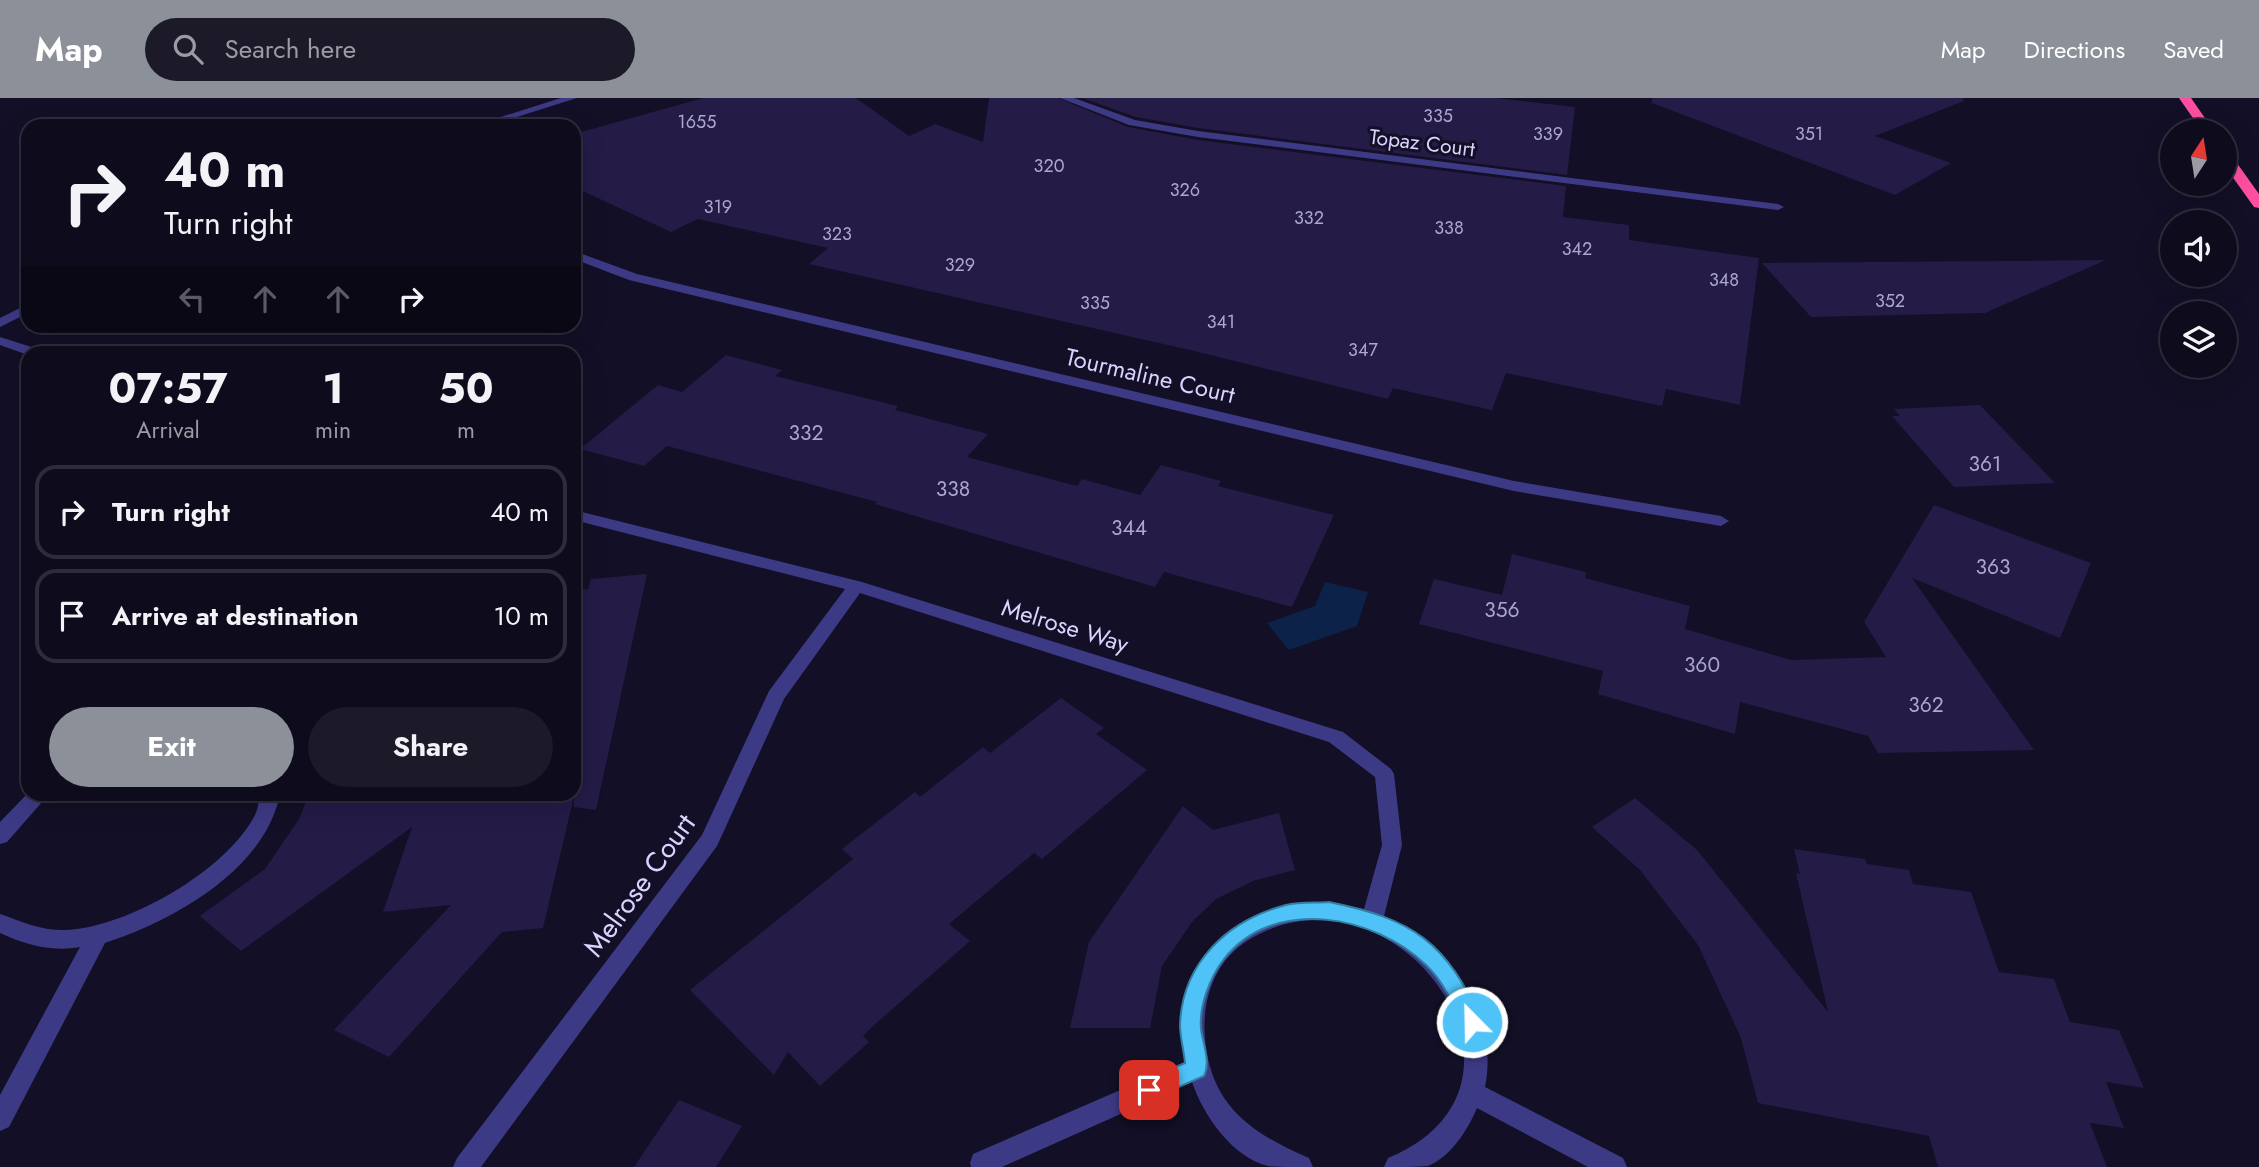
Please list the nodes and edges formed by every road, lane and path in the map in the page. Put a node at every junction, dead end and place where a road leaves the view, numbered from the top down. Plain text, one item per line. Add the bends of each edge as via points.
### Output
1 (572, 98) edge
2 (1065, 98) edge
3 (2185, 98) edge
4 (501, 119) edge
5 (2200, 119) edge
6 (2237, 173) edge
7 (2259, 204) edge
8 (1778, 207) dead end
9 (581, 258) edge
10 (21, 312) edge
11 (0, 323) edge
12 (0, 341) edge
13 (21, 348) edge
14 (581, 517) edge
15 (1721, 521) dead end
16 (856, 586) junction
17 (32, 801) edge
18 (268, 801) edge
19 (0, 836) edge
20 (1372, 919) junction
21 (0, 923) edge
22 (98, 934) junction
23 (1197, 1069) junction
24 (1473, 1093) junction
25 (0, 1119) edge
26 (982, 1163) dead end
27 (466, 1167) edge
28 (1300, 1167) edge
29 (1397, 1167) edge
30 (1614, 1167) edge

1 - 4 street
2 - 8 street, Topaz Court via 1133,123 1198,134
3 - 5 highway
6 - 7 highway
9 - 15 street, Tourmaline Court via 634,277 1514,486
10 - 11 street
12 - 13 street
14 - 16 street, Melrose Way
16 - 20 street, Melrose Way via 1336,737 1384,774 1392,845
16 - 27 street, Melrose Court via 776,696 710,840
17 - 19 street
18 - 22 street via 264,818 239,854 200,888 151,916
20 - 23 street via 1329,911 1287,913 1250,927 1218,951 1198,985 1190,1026
20 - 24 street via 1404,935 1434,959 1457,989 1472,1022
21 - 22 street via 16,934 54,940
22 - 25 street
23 - 26 street
23 - 28 street via 1220,1113 1259,1149
24 - 29 street via 1450,1134 1412,1163
24 - 30 street

